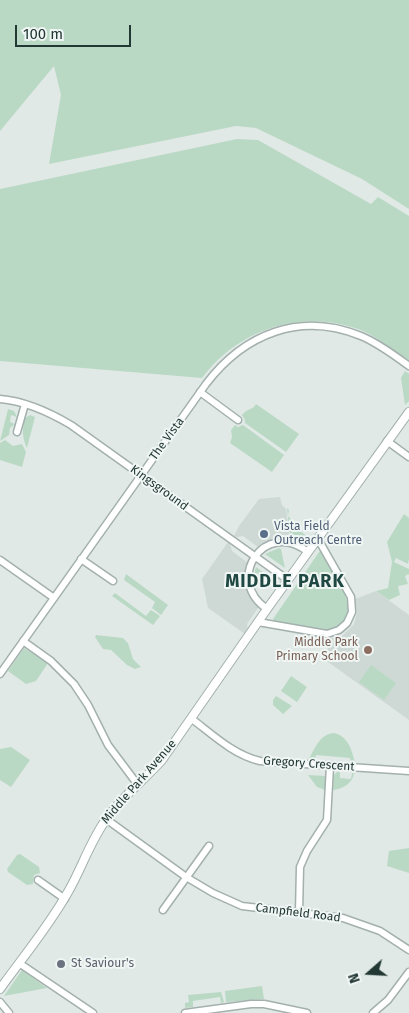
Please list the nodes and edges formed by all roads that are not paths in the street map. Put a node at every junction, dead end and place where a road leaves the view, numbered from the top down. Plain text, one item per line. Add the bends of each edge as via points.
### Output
1 (409, 366) edge
2 (200, 392) junction
3 (0, 399) edge
4 (25, 404) junction
5 (409, 412) edge
6 (238, 420) dead end
7 (17, 432) dead end
8 (387, 441) junction
9 (409, 457) edge
10 (141, 475) junction
11 (318, 539) junction
12 (308, 552) junction
13 (255, 557) junction
14 (82, 559) junction
15 (0, 560) edge
16 (288, 580) junction
17 (113, 581) dead end
18 (54, 598) junction
19 (267, 609) junction
20 (258, 622) junction
21 (23, 641) junction
22 (0, 674) edge
23 (192, 719) junction
24 (330, 766) junction
25 (409, 771) edge
26 (138, 785) junction
27 (106, 819) junction
28 (209, 846) dead end
29 (186, 877) junction
30 (38, 880) dead end
31 (64, 899) junction
32 (163, 910) dead end
33 (299, 913) junction
34 (409, 950) edge
35 (19, 962) junction
36 (409, 972) edge
37 (0, 989) edge
38 (0, 1002) edge
39 (10, 1013) edge
40 (93, 1013) edge
41 (184, 1013) edge
42 (307, 1013) edge
43 (373, 1013) edge

1 - 2 street, The Vista via 346,330 321,326 292,327 271,333 242,348 226,360
2 - 6 street
2 - 10 street, The Vista
3 - 4 street, Kingsground
4 - 7 street
4 - 10 street, Kingsground via 71,425
5 - 8 street, Middle Park Avenue
8 - 9 street
8 - 11 street, Middle Park Avenue
10 - 13 street, Kingsground
10 - 14 street, The Vista
11 - 12 street, Middle Park Avenue
11 - 20 street via 351,597 352,612 347,624 327,634
12 - 13 street via 292,543 279,542 266,546
12 - 16 street, Middle Park Avenue
13 - 16 street, Kingsground
13 - 19 street via 249,570 249,583 254,595
14 - 17 street
14 - 18 street, The Vista
15 - 18 street
16 - 19 street, Middle Park Avenue
18 - 21 street, The Vista
19 - 20 street, Middle Park Avenue
20 - 23 street, Middle Park Avenue
21 - 22 street, The Vista
21 - 26 street via 51,661 74,684 108,745
23 - 24 street, Gregory Crescent via 249,759
23 - 26 street, Middle Park Avenue via 162,760
24 - 25 street, Gregory Crescent
24 - 33 street via 328,820 300,867
26 - 27 street, Middle Park Avenue
27 - 29 street, Campfield Road
27 - 31 street, Middle Park Avenue
28 - 29 street
29 - 32 street
29 - 33 street, Campfield Road via 242,906
30 - 31 street
31 - 35 street, Middle Park Avenue
33 - 34 street, Campfield Road via 343,918 380,931
35 - 37 street, Middle Park Avenue
35 - 40 street
36 - 43 street via 388,1000
38 - 39 street
41 - 42 street via 264,1004

